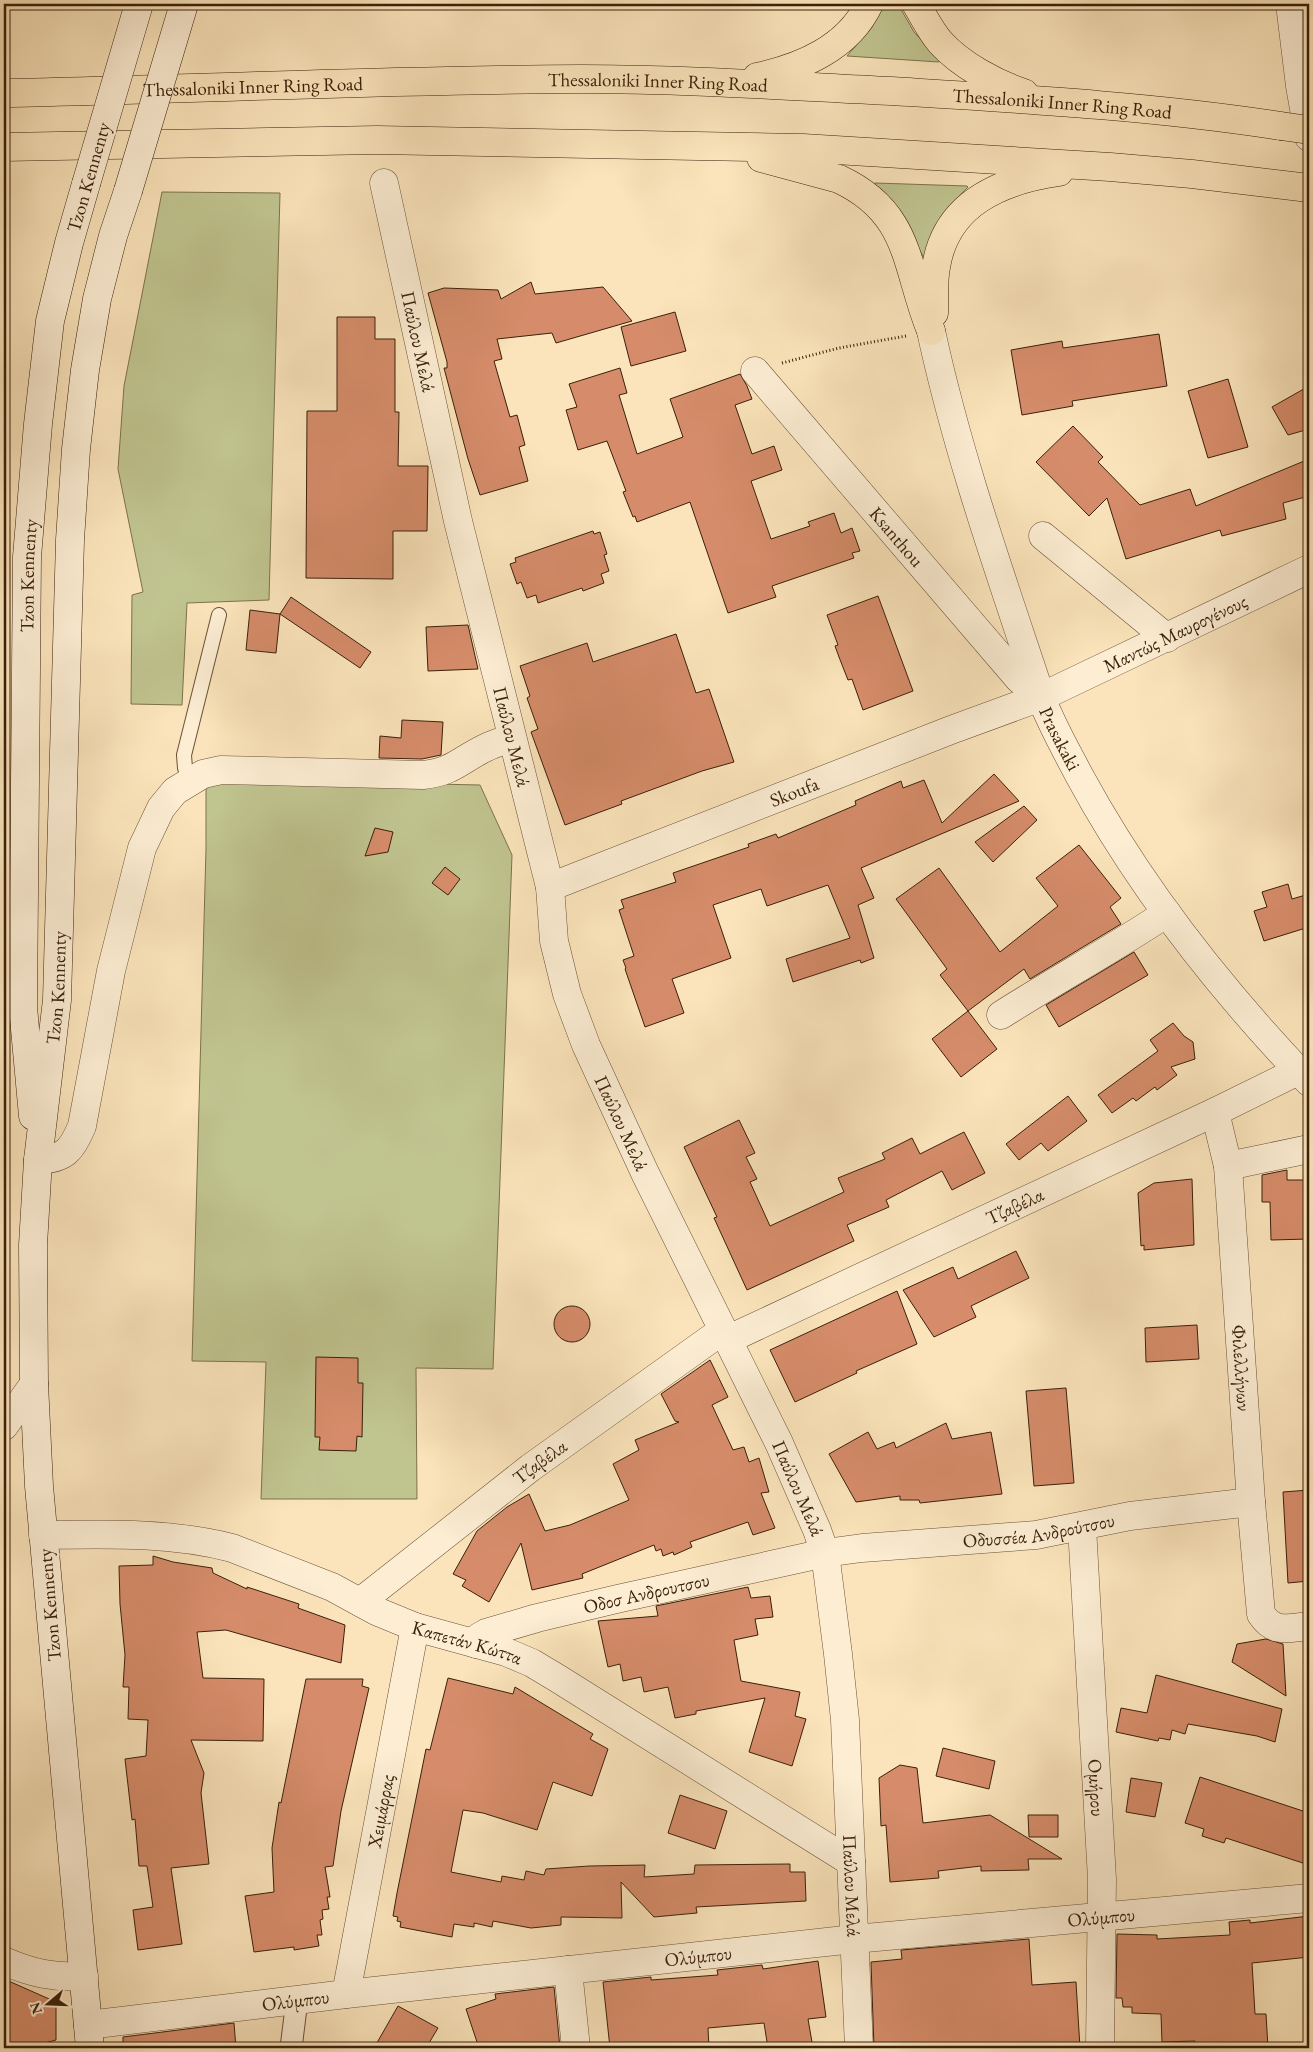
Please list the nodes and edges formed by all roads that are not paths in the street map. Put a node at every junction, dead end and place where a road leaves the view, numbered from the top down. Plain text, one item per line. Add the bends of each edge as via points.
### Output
1 (138, 4) edge
2 (184, 4) edge
3 (869, 4) edge
4 (916, 4) edge
5 (1290, 4) edge
6 (1303, 61) edge
7 (715, 83) junction
8 (4, 93) edge
9 (1049, 100) junction
10 (1309, 130) edge
11 (1309, 137) edge
12 (4, 147) edge
13 (722, 147) junction
14 (1110, 167) junction
15 (384, 183) dead end
16 (1309, 188) edge
17 (931, 331) junction
18 (756, 371) road end
19 (1043, 536) dead end
20 (1309, 569) edge
21 (219, 615) dead end
22 (1167, 638) junction
23 (1041, 697) junction
24 (511, 738) junction
25 (189, 781) junction
26 (26, 803) junction
27 (4, 826) edge
28 (14, 881) edge
29 (61, 884) junction
30 (550, 887) junction
31 (1167, 914) junction
32 (4, 976) edge
33 (23, 1007) junction
34 (1001, 1015) dead end
35 (1304, 1077) edge
36 (1215, 1112) junction
37 (1309, 1149) edge
38 (38, 1160) junction
39 (1228, 1166) junction
40 (726, 1334) junction
41 (34, 1384) junction
42 (4, 1426) edge
43 (1251, 1502) junction
44 (1082, 1527) junction
45 (43, 1535) junction
46 (825, 1553) junction
47 (360, 1602) junction
48 (1309, 1626) edge
49 (414, 1627) junction
50 (476, 1644) junction
51 (851, 1862) junction
52 (1309, 1898) edge
53 (1102, 1916) junction
54 (854, 1939) junction
55 (4, 1961) edge
56 (568, 1970) junction
57 (84, 1976) junction
58 (346, 1994) junction
59 (297, 2000) junction
60 (89, 2037) edge
61 (291, 2048) edge
62 (576, 2048) edge
63 (859, 2048) edge
64 (1100, 2048) edge

1 - 26 street, Tzon Kennenty, bridge via 69,243 50,321 27,557
2 - 29 street, Tzon Kennenty, bridge via 113,236 97,299 85,370 70,540
3 - 7 highway via 848,34 817,56 769,74
4 - 9 highway via 940,43 970,66 1006,87
5 - 6 street
6 - 11 street
7 - 8 highway, Thessaloniki Inner Ring Road via 495,80
7 - 9 highway, Thessaloniki Inner Ring Road
9 - 10 highway, Thessaloniki Inner Ring Road, bridge via 1170,111
12 - 13 highway via 377,140
13 - 14 highway via 848,150
13 - 17 highway via 839,179 870,199 904,244
14 - 16 highway
14 - 17 highway via 1076,169 1026,179 989,192 967,208 948,234 936,265
15 - 24 street, Παύλου Μελά via 458,521
17 - 23 street, Prasakaki via 951,415
18 - 23 street, Ksanthou via 1019,679
19 - 22 street
20 - 22 street, Μαντώς Μαυρογένους
21 - 25 lane via 184,755
22 - 23 street, Μαντώς Μαυρογένους
23 - 30 street, Skoufa
23 - 31 street, Prasakaki via 1054,729 1093,800
24 - 25 street via 438,773 222,770
24 - 30 street, Παύλου Μελά
25 - 38 street via 175,791 161,808 142,848 111,971 82,1126 75,1144 64,1154
26 - 27 street
26 - 28 street, Tzon Kennenty
28 - 29 street
28 - 33 street, Tzon Kennenty
29 - 38 street, Tzon Kennenty via 56,1009
30 - 40 street, Παύλου Μελά via 554,940 567,994 586,1045 645,1173
31 - 34 street
31 - 35 street, Prasakaki via 1220,981
32 - 33 street
33 - 38 street, Tzon Kennenty
35 - 36 street, Τζαβέλα
36 - 39 street, Φιλελλήνων
36 - 40 street, Τζαβέλα
37 - 39 street
38 - 41 street, Tzon Kennenty via 33,1245
39 - 43 street, Φιλελλήνων
40 - 46 street, Παύλου Μελά via 779,1443
40 - 47 street, Τζαβέλα via 530,1468
41 - 42 street
41 - 45 street, Tzon Kennenty
43 - 44 street, Οδυσσέα Ανδρούτσου via 1155,1512
43 - 48 street, Φιλελλήνων via 1261,1614 1267,1624 1279,1629
44 - 46 street, Οδυσσέα Ανδρούτσου via 1036,1535
44 - 53 street, Ομήρου via 1102,1861
45 - 47 street, Καπετάν Κώττα via 139,1534 216,1544 332,1587
45 - 57 street, Tzon Kennenty
46 - 50 street, Οδοσ Ανδρουτσου via 537,1618 486,1633
46 - 51 street, Παύλου Μελά via 844,1720
47 - 49 street, Καπετάν Κώττα
49 - 50 street, Καπετάν Κώττα
49 - 58 street, Χειμάρρας
50 - 51 street, Καπετάν Κώττα via 521,1658 557,1678
51 - 54 street, Παύλου Μελά
52 - 53 street, Ολύμπου
53 - 54 street, Ολύμπου
53 - 64 street, Ομήρου
54 - 56 street, Ολύμπου
54 - 63 street, Παύλου Μελά
55 - 57 street via 33,1973
56 - 58 street, Ολύμπου
56 - 62 street
57 - 60 street, Tzon Kennenty
58 - 59 street, Ολύμπου
59 - 60 street, Ολύμπου
59 - 61 street

